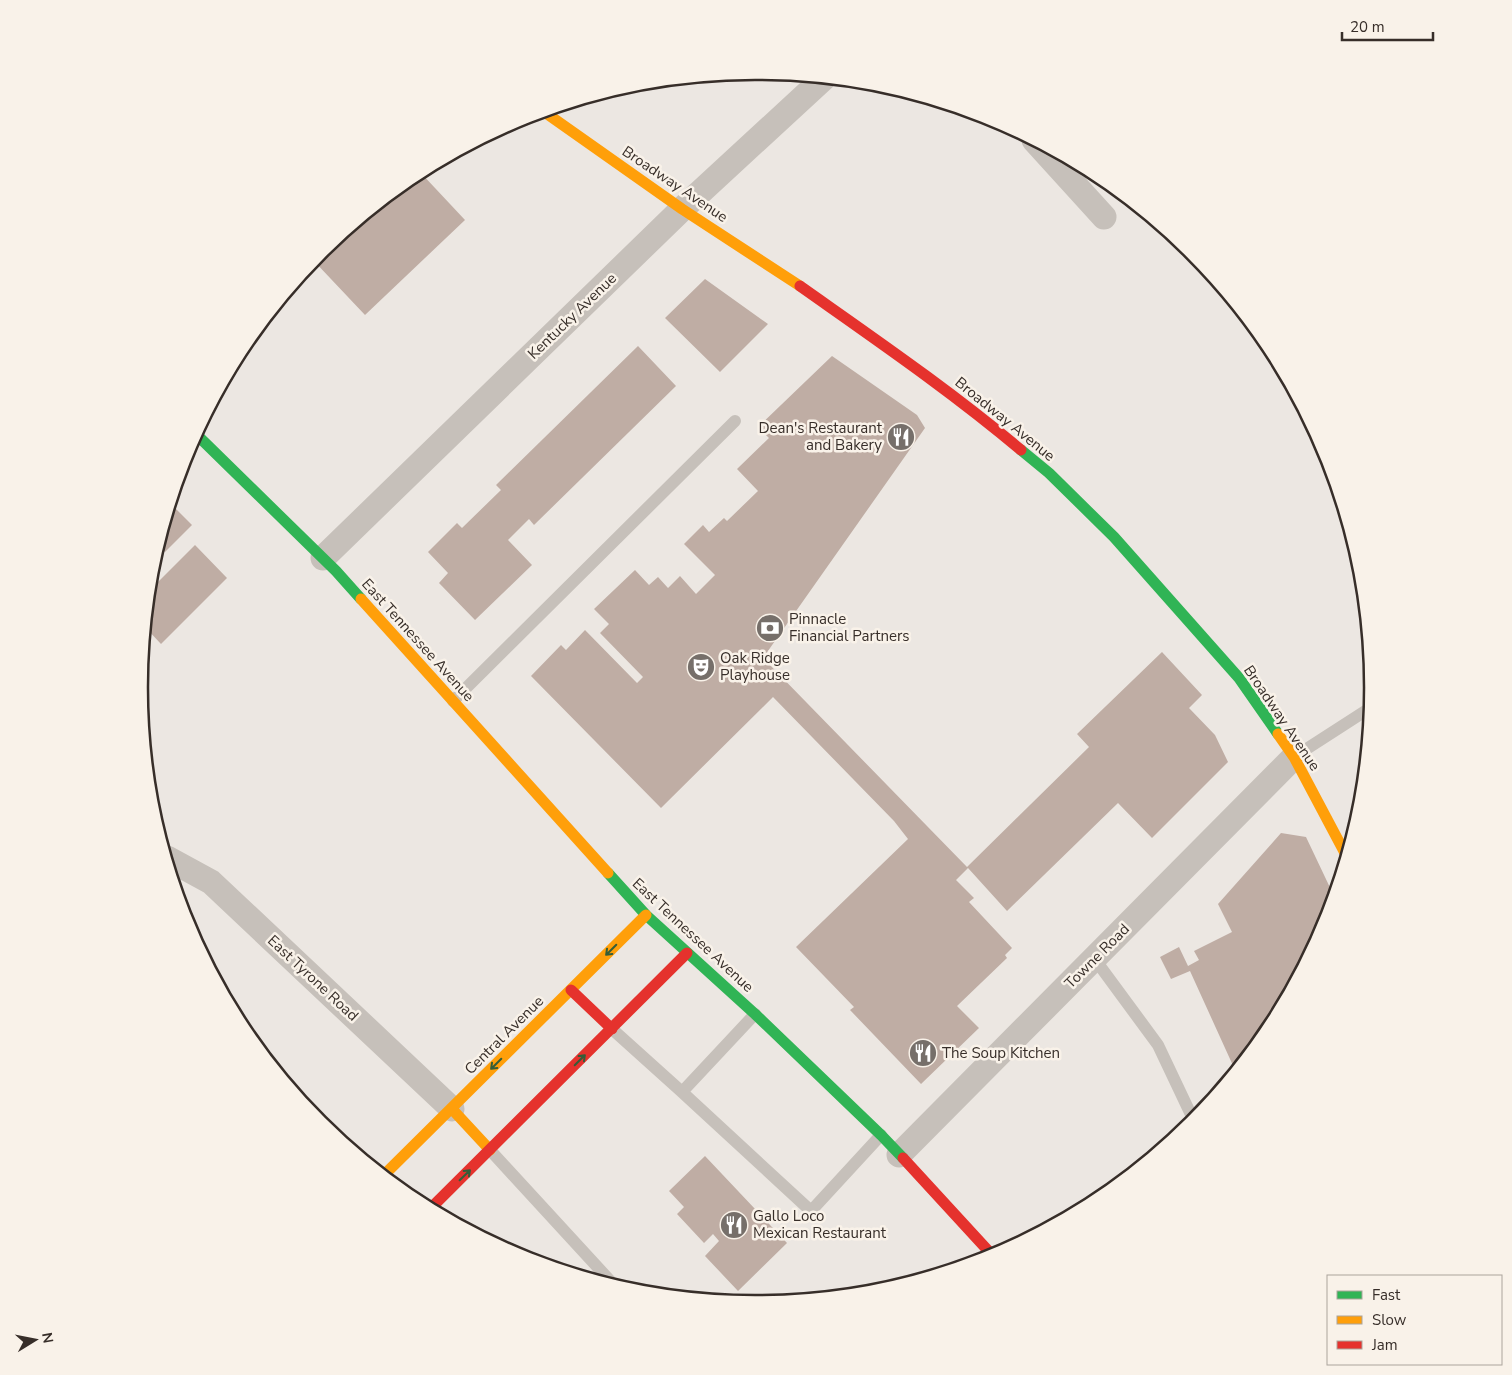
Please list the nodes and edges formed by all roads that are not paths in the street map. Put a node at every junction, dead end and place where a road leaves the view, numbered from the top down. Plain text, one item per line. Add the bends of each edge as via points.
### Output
1 (812, 83) edge
2 (550, 116) edge
3 (1047, 154) edge
4 (682, 209) junction
5 (1104, 216) dead end
6 (735, 421) dead end
7 (202, 440) edge
8 (323, 558) junction
9 (454, 702) junction
10 (1363, 713) edge
11 (1294, 757) junction
12 (1342, 848) edge
13 (174, 862) edge
14 (646, 916) junction
15 (687, 953) junction
16 (1094, 958) junction
17 (571, 990) junction
18 (755, 1014) junction
19 (612, 1029) junction
20 (682, 1092) junction
21 (452, 1109) junction
22 (1190, 1113) edge
23 (881, 1135) junction
24 (490, 1150) junction
25 (899, 1155) junction
26 (388, 1171) edge
27 (435, 1204) edge
28 (987, 1249) edge
29 (605, 1275) edge

1 - 4 street, Kentucky Avenue
2 - 4 street, Broadway Avenue
3 - 5 street
4 - 8 street, Kentucky Avenue
4 - 11 street, Broadway Avenue via 790,279 916,368 991,424 1049,473 1114,536 1238,678
6 - 9 lane
7 - 8 street, East Tennessee Avenue
8 - 9 street, East Tennessee Avenue
9 - 14 street, East Tennessee Avenue
10 - 11 lane
11 - 12 street, Broadway Avenue
11 - 16 street, Towne Road
13 - 21 street, East Tyrone Road via 211,882
14 - 15 street, East Tennessee Avenue
14 -> 17 street, Central Avenue
15 - 18 street, East Tennessee Avenue
15 - 19 street
16 - 22 lane via 1158,1046
16 - 25 street, Towne Road
17 - 19 street
17 -> 21 street, Central Avenue
18 - 20 lane
18 - 23 street, East Tennessee Avenue
19 - 20 lane
24 -> 19 street
20 - 23 lane via 811,1212
21 - 24 street
21 - 26 street, Central Avenue
23 - 25 street, East Tennessee Avenue
27 -> 24 street
24 - 29 lane
25 - 28 street, East Tennessee Avenue

